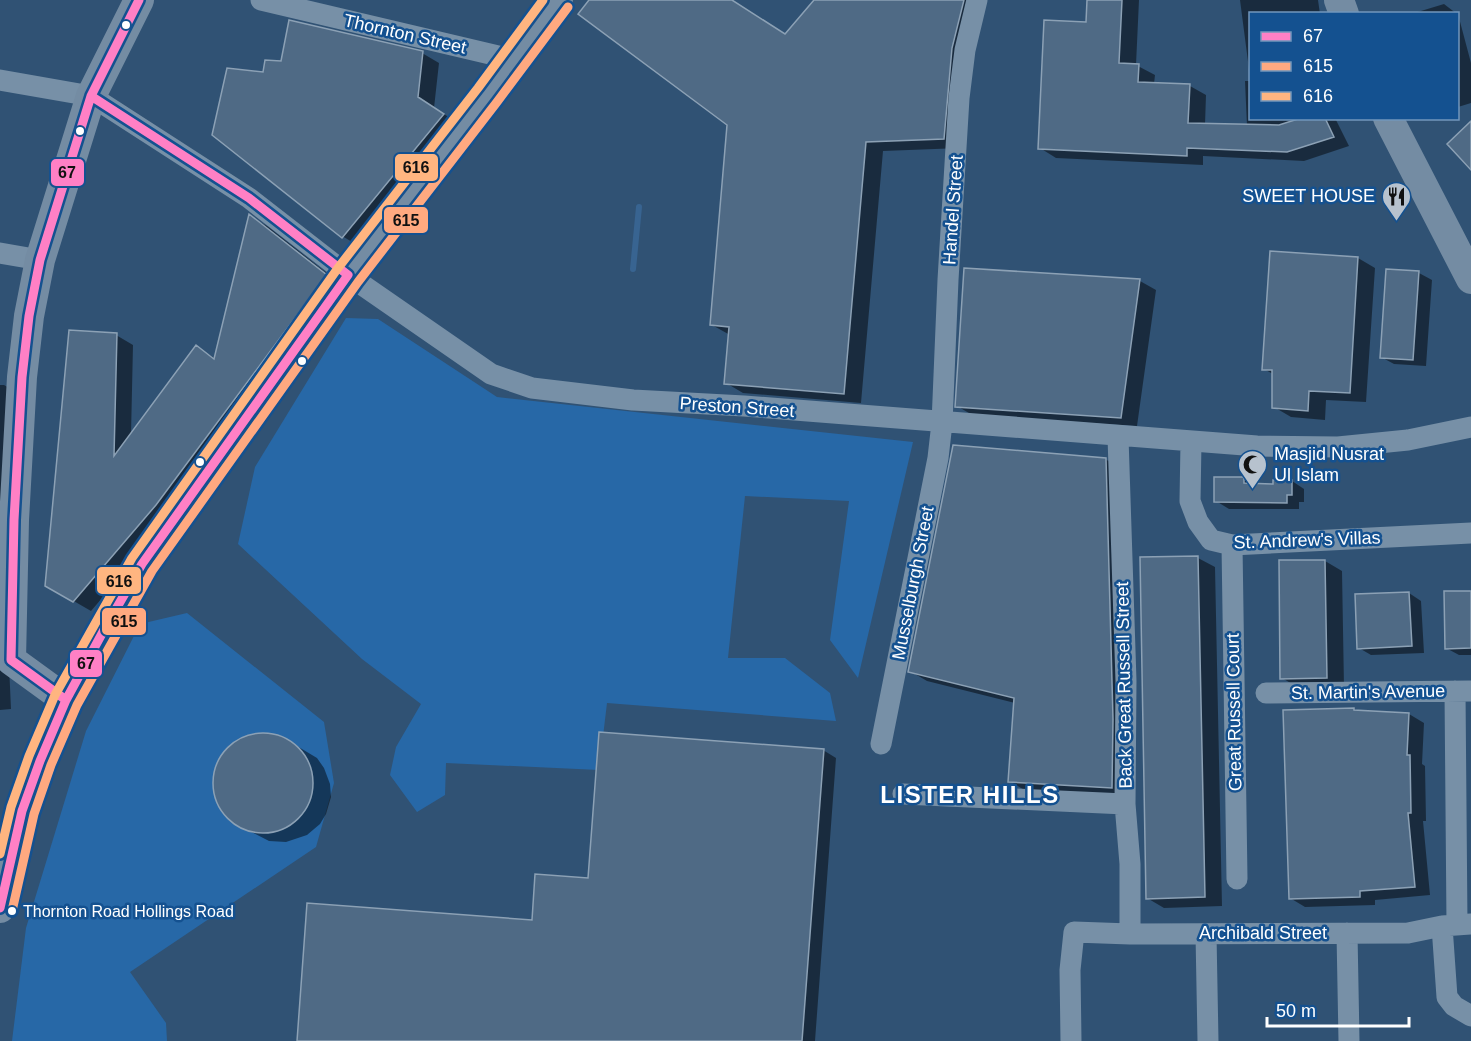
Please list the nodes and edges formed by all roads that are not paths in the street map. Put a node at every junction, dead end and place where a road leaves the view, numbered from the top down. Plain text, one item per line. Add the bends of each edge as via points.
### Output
1 (139, 0) edge
2 (261, 0) edge
3 (558, 0) edge
4 (977, 0) edge
5 (515, 60) junction
6 (0, 80) edge
7 (92, 96) junction
8 (1389, 120) edge
9 (0, 253) edge
10 (40, 260) junction
11 (348, 275) junction
12 (1471, 279) edge
13 (942, 423) junction
14 (1471, 427) edge
15 (1118, 437) junction
16 (1191, 442) junction
17 (7, 520) edge
18 (1471, 533) edge
19 (1232, 546) junction
20 (1463, 691) edge
21 (1250, 693) junction
22 (66, 700) junction
23 (881, 744) dead end
24 (903, 794) dead end
25 (1125, 804) junction
26 (1237, 879) dead end
27 (0, 908) edge
28 (1457, 925) edge
29 (1347, 933) junction
30 (1130, 934) junction
31 (1206, 934) junction
32 (1471, 1016) edge
33 (1071, 1041) edge
34 (1208, 1041) edge
35 (1349, 1041) edge

1 - 7 main road
2 - 5 street, Thornton Street
3 - 5 main road
4 - 13 street, Handel Street via 959,98
5 - 11 main road
6 - 7 street
7 - 10 main road
7 - 11 street, Preston Street via 249,198
8 - 12 main road
9 - 10 street
10 - 17 main road via 29,316
11 - 13 street, Preston Street via 491,374 532,388 633,400
11 - 22 main road via 142,564
13 - 15 street, Preston Street
13 - 23 street, Musselburgh Street
14 - 16 street, Preston Street via 1408,440 1338,447
15 - 16 street, Preston Street
15 - 25 street, Back Great Russell Street via 1126,681
16 - 19 street, St. Andrew's Villas via 1190,501 1198,522 1211,540
17 - 22 main road via 11,660
18 - 19 street, St. Andrew's Villas
19 - 21 street, Great Russell Court
20 - 21 street, St. Martin's Avenue
20 - 28 street
21 - 26 street, Great Russell Court
22 - 27 main road via 22,811
24 - 25 street
25 - 30 street, Back Great Russell Street
28 - 29 street, Archibald Street via 1408,933
28 - 32 street via 1447,997
29 - 31 street, Archibald Street
29 - 35 street
30 - 31 street, Archibald Street
30 - 33 street, Archibald Street via 1074,932 1070,950
31 - 34 street

